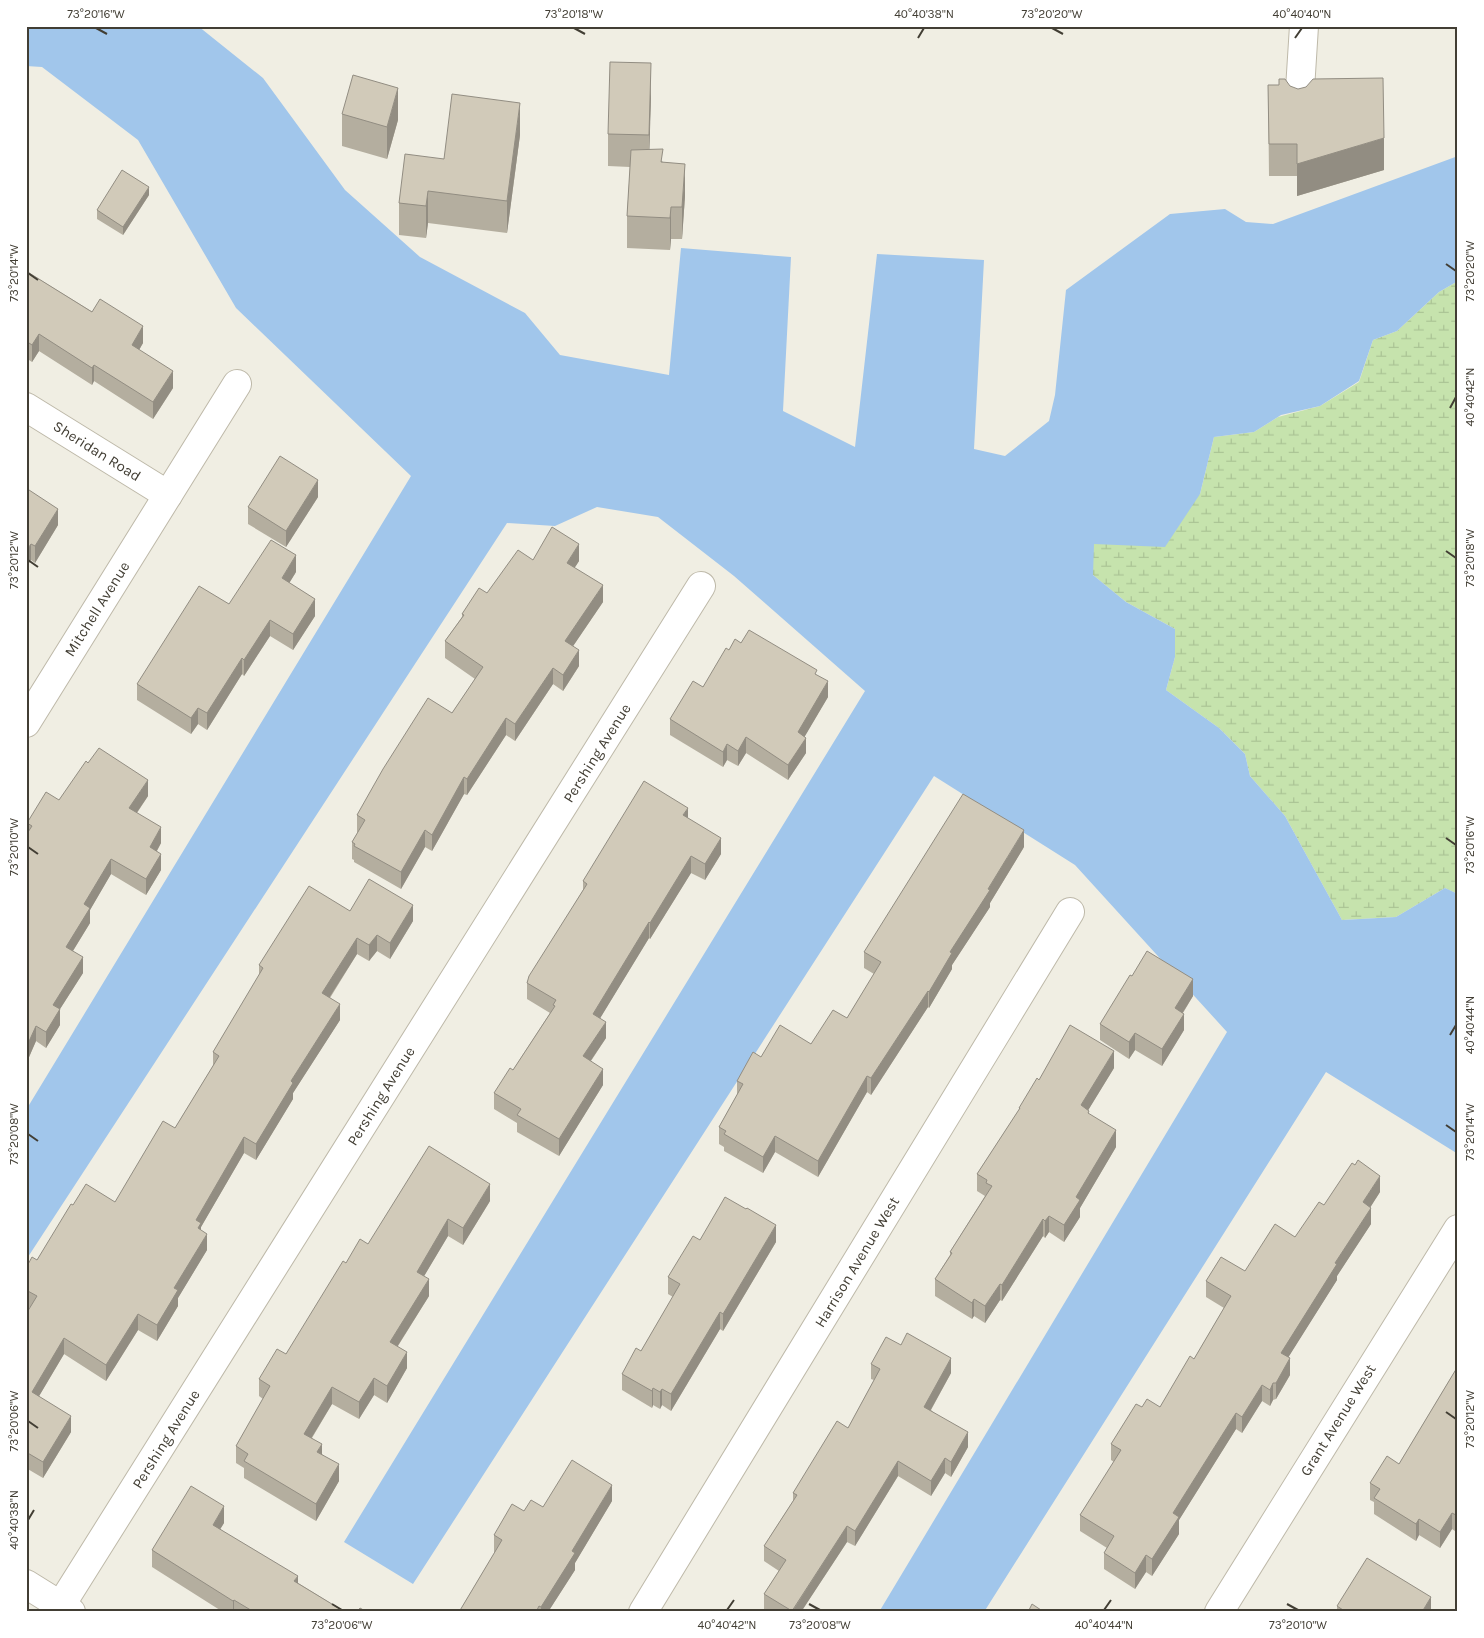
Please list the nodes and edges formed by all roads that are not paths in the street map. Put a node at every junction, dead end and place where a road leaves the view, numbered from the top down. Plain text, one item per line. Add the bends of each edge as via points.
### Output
1 (1304, 26) edge
2 (1299, 105) edge
3 (236, 384) dead end
4 (26, 406) edge
5 (168, 495) junction
6 (701, 586) dead end
7 (26, 723) edge
8 (1070, 912) dead end
9 (1458, 1229) edge
10 (26, 1584) edge
11 (66, 1609) edge
12 (643, 1612) edge
13 (1219, 1612) edge

1 - 2 street
3 - 5 street, Mitchell Avenue
4 - 5 street, Sheridan Road
5 - 7 street, Mitchell Avenue
6 - 11 street, Pershing Avenue
8 - 12 street, Harrison Avenue West
9 - 13 street, Grant Avenue West
10 - 11 street

